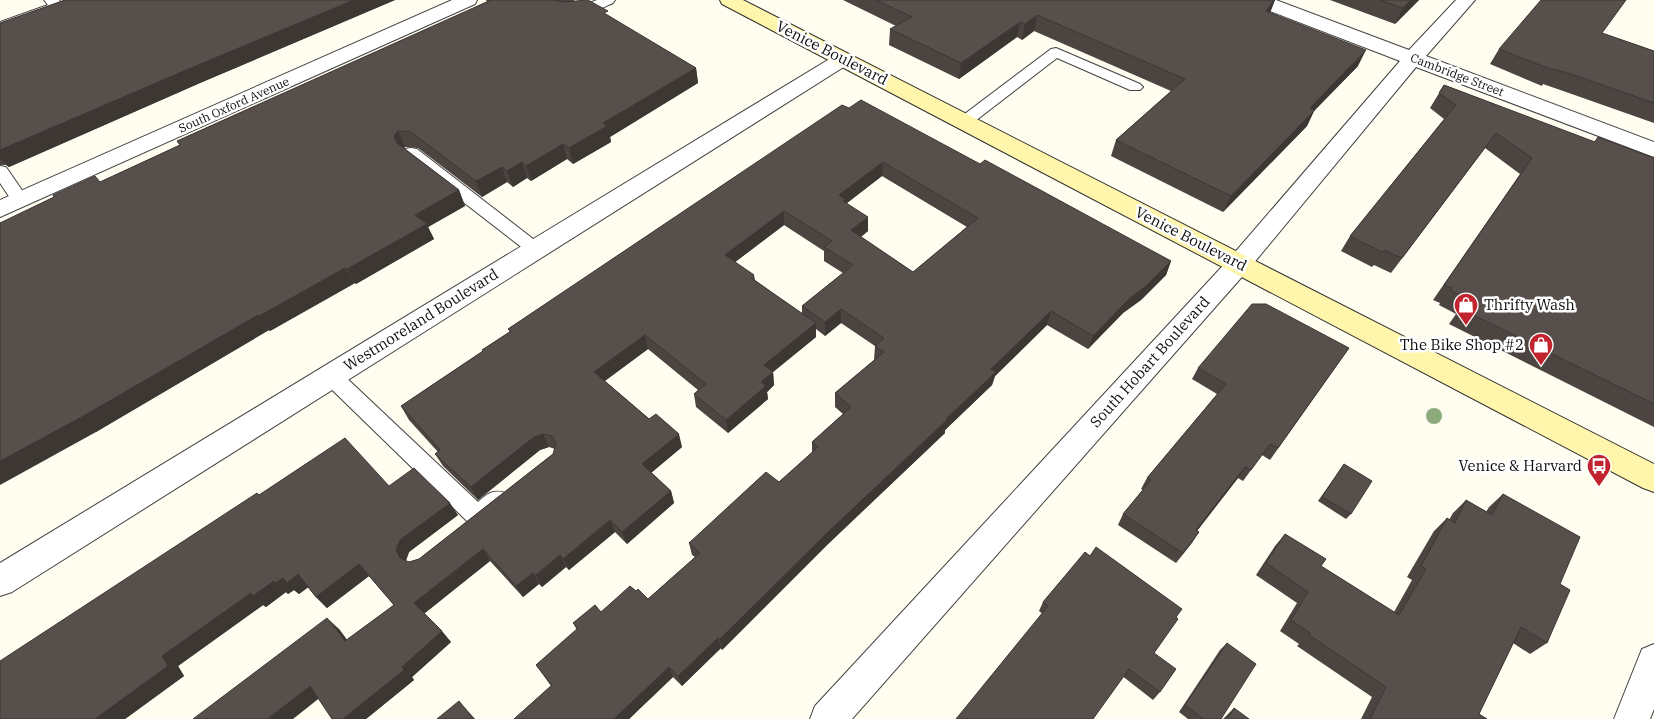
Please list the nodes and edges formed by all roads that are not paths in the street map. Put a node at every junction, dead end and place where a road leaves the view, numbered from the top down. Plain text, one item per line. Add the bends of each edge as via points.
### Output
1 (51, 0) edge
2 (468, 0) edge
3 (541, 0) edge
4 (608, 0) edge
5 (1259, 0) edge
6 (1466, 0) edge
7 (732, 1) edge
8 (0, 27) edge
9 (1413, 58) junction
10 (843, 59) junction
11 (1135, 87) dead end
12 (964, 122) junction
13 (1654, 150) edge
14 (411, 153) edge
15 (0, 171) edge
16 (20, 200) junction
17 (0, 209) edge
18 (535, 249) junction
19 (1239, 264) junction
20 (331, 376) junction
21 (1654, 479) edge
22 (513, 487) edge
23 (0, 581) edge
24 (1654, 660) edge
25 (828, 719) edge
26 (1632, 719) edge

1 - 8 lane via 57,6
2 - 16 street, South Oxford Avenue
3 - 4 lane via 562,13 578,14
5 - 9 street, Cambridge Street
6 - 9 street, South Hobart Boulevard
7 - 10 main road, Venice Boulevard
9 - 13 street, Cambridge Street
9 - 19 street, South Hobart Boulevard
10 - 12 main road, Venice Boulevard
10 - 18 street, Westmoreland Boulevard
11 - 12 lane via 1056,52
12 - 19 main road, Venice Boulevard
14 - 18 lane
15 - 16 lane
16 - 17 street, South Oxford Avenue
18 - 20 street, Westmoreland Boulevard
19 - 21 main road, Venice Boulevard
19 - 25 street, South Hobart Boulevard
20 - 22 lane via 470,521
20 - 23 street, Westmoreland Boulevard
24 - 26 street

